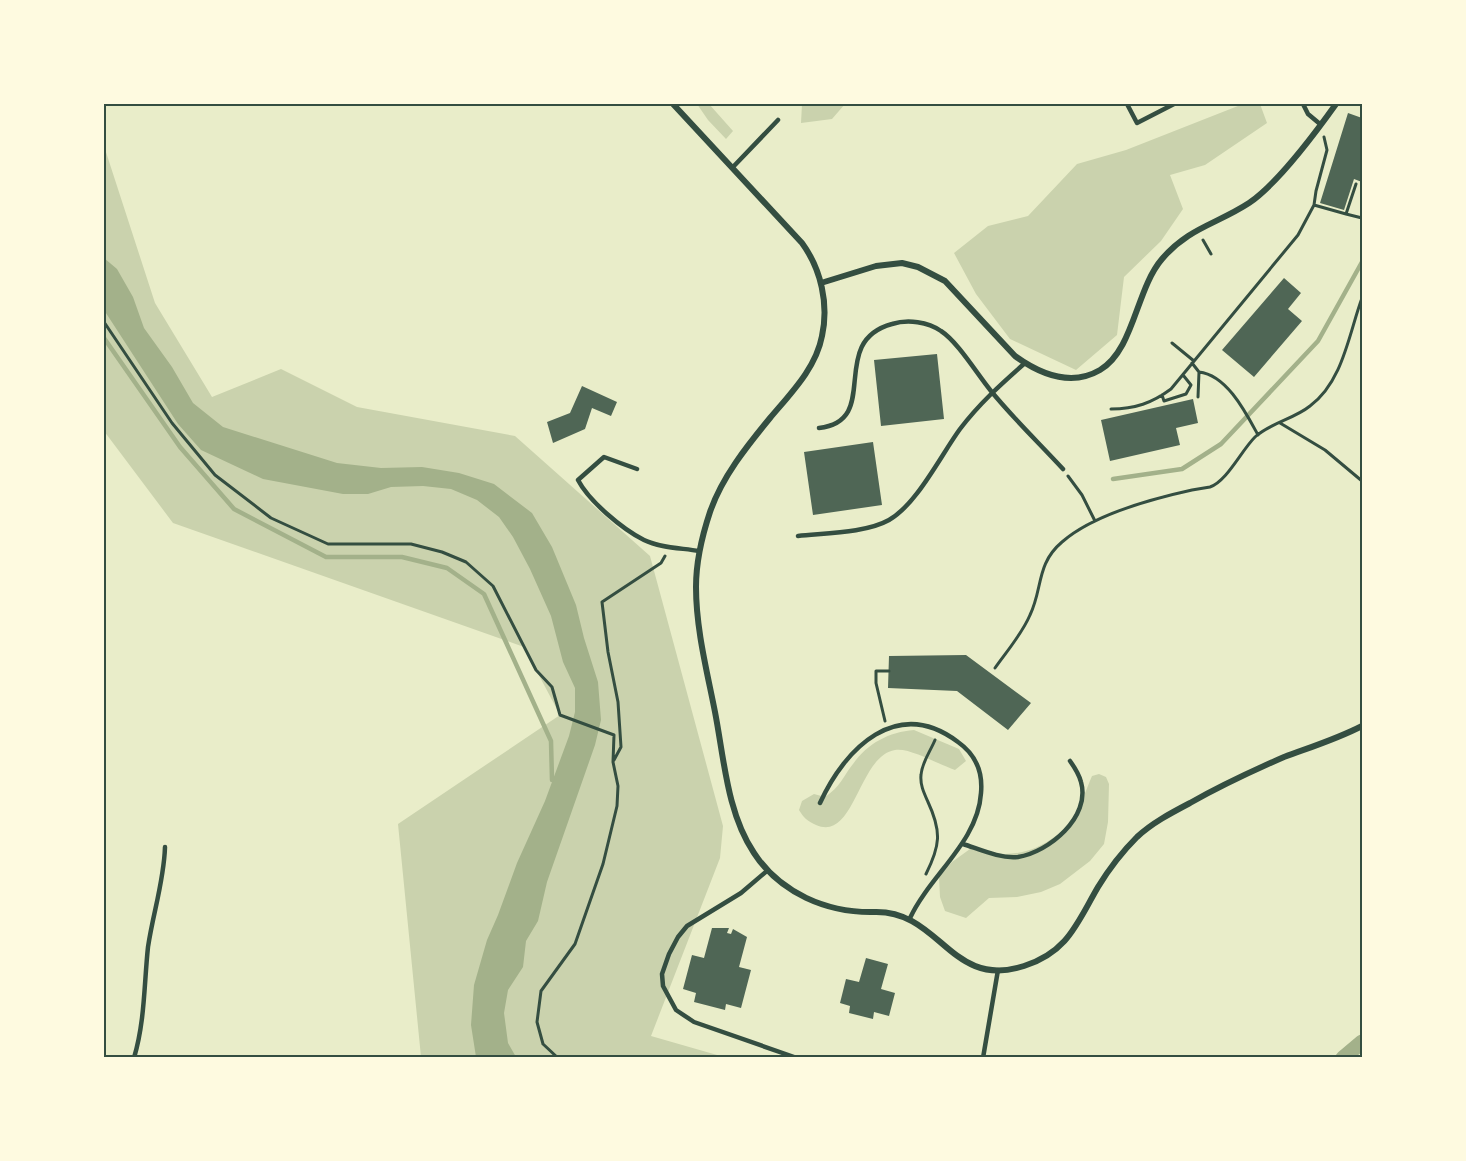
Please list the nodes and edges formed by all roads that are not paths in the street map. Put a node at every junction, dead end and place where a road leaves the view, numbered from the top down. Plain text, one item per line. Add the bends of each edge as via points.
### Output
1 (673, 104) edge
2 (1127, 104) edge
3 (1174, 104) edge
4 (1303, 104) edge
5 (1336, 104) edge
6 (778, 120) dead end
7 (1320, 124) junction
8 (733, 167) junction
9 (821, 283) junction
10 (1025, 363) junction
11 (992, 392) junction
12 (819, 428) dead end
13 (637, 469) dead end
14 (1063, 469) road end
15 (798, 536) dead end
16 (699, 551) junction
17 (1362, 726) edge
18 (1070, 761) dead end
19 (820, 803) dead end
20 (963, 844) junction
21 (165, 847) dead end
22 (768, 870) junction
23 (910, 918) junction
24 (998, 970) junction
25 (134, 1058) edge
26 (797, 1058) edge
27 (983, 1058) edge

1 - 8 street
2 - 3 lane via 1137,123
4 - 7 lane
5 - 7 street
6 - 8 lane
7 - 10 street via 1263,192 1180,240 1154,270 1118,351 1101,369 1067,378 1046,374
8 - 9 street via 802,243
9 - 10 street via 883,264 918,267 945,281
9 - 16 street via 824,320 811,366 737,461 711,508
10 - 11 lane
11 - 12 lane via 942,331 918,323 893,323 870,335 861,349 855,364 854,396 847,414 835,425
11 - 14 lane
11 - 15 lane via 906,506 889,520 863,528
13 - 16 lane via 604,457 578,480 584,492 644,540
16 - 22 street via 699,630 731,797 743,835
17 - 24 street via 1229,782 1148,828 1112,867 1060,948 1040,961
18 - 20 lane via 1082,783 1083,795 1080,807 1059,837 1032,853 1014,857
19 - 20 lane via 834,777 864,741 887,728 929,726 956,740 972,755 981,774 980,803
20 - 23 lane via 927,888
21 - 25 lane via 165,869 148,946 142,1024
22 - 23 street via 793,891 833,908 896,913
22 - 26 lane via 741,893 687,926 666,960 663,987 672,1004 694,1023
23 - 24 street via 959,958
24 - 27 lane

